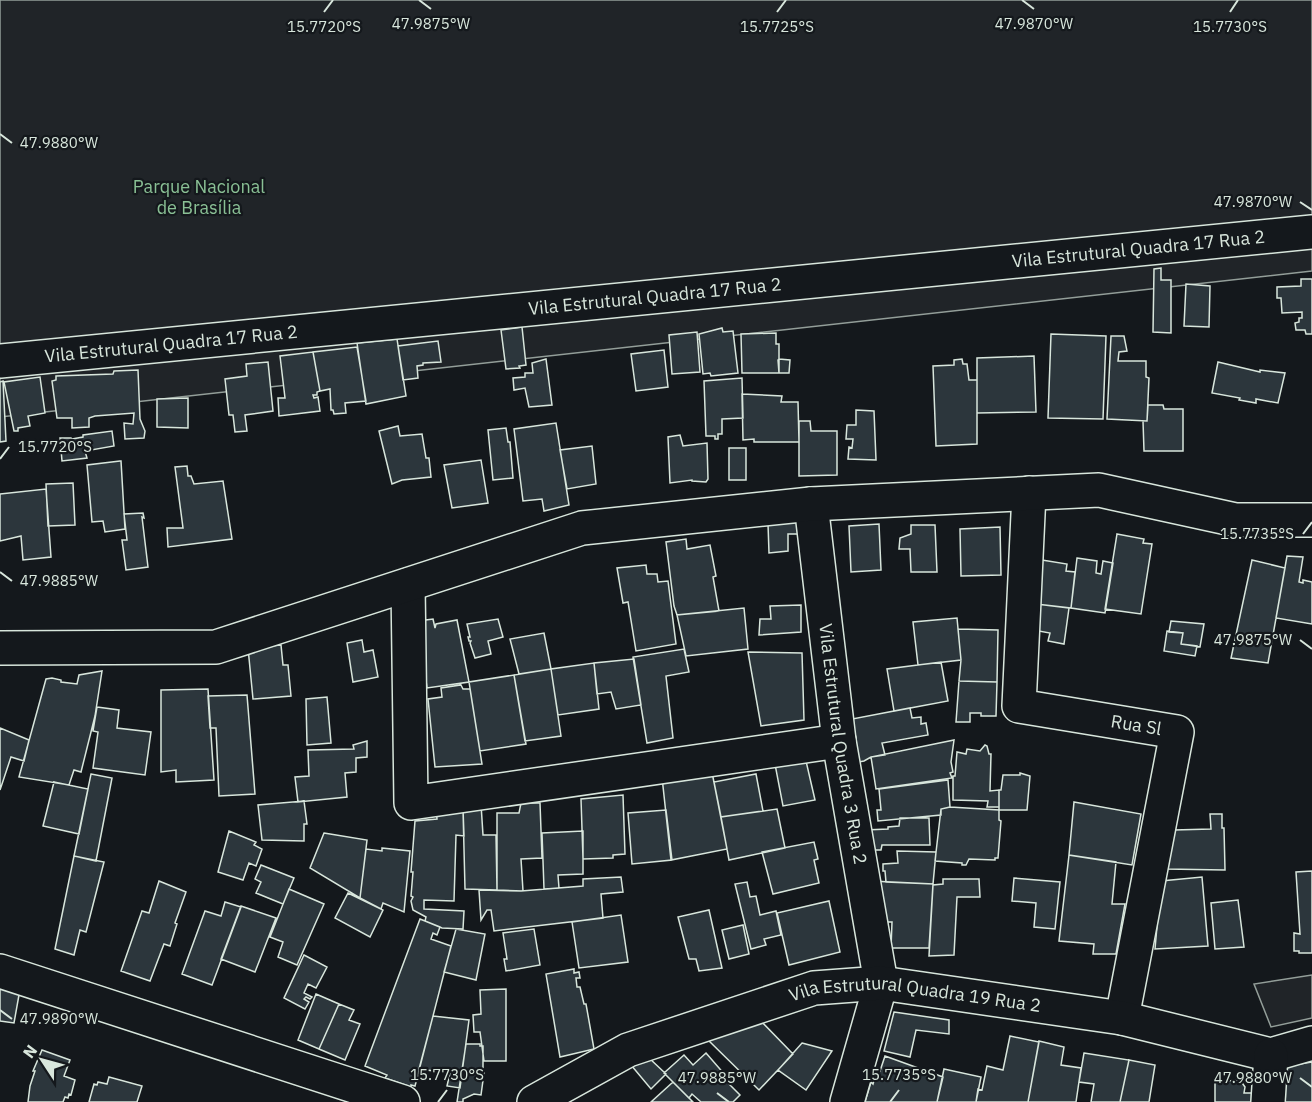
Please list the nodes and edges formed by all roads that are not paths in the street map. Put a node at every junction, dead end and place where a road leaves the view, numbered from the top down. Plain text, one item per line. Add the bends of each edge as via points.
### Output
1 (1312, 232) edge
2 (0, 361) edge
3 (1029, 493) junction
4 (811, 504) junction
5 (1312, 520) edge
6 (408, 585) junction
7 (0, 648) edge
8 (839, 741) junction
9 (0, 971) edge
10 (881, 983) junction
11 (1122, 1018) junction
12 (1312, 1043) edge
13 (1271, 1055) junction
14 (403, 1102) edge
15 (534, 1102) edge
16 (847, 1102) edge
17 (1268, 1102) edge

1 - 2 street, Vila Estrutural Quadra 17 Rua 2
3 - 4 street
3 - 5 street via 1099,490 1236,520
3 - 11 street, Rua Sl via 1018,706 1177,732
4 - 6 street via 582,528
4 - 8 street, Vila Estrutural Quadra 3 Rua 2
6 - 7 street via 216,647
6 - 8 street via 411,803
8 - 10 street, Vila Estrutural Quadra 3 Rua 2
9 - 14 street
10 - 11 street, Vila Estrutural Quadra 19 Rua 2
10 - 15 street, Vila Estrutural Quadra 19 Rua 2 via 814,988 628,1050
10 - 16 street
11 - 13 street, Vila Estrutural Quadra 19 Rua 2
12 - 13 street
13 - 17 street

